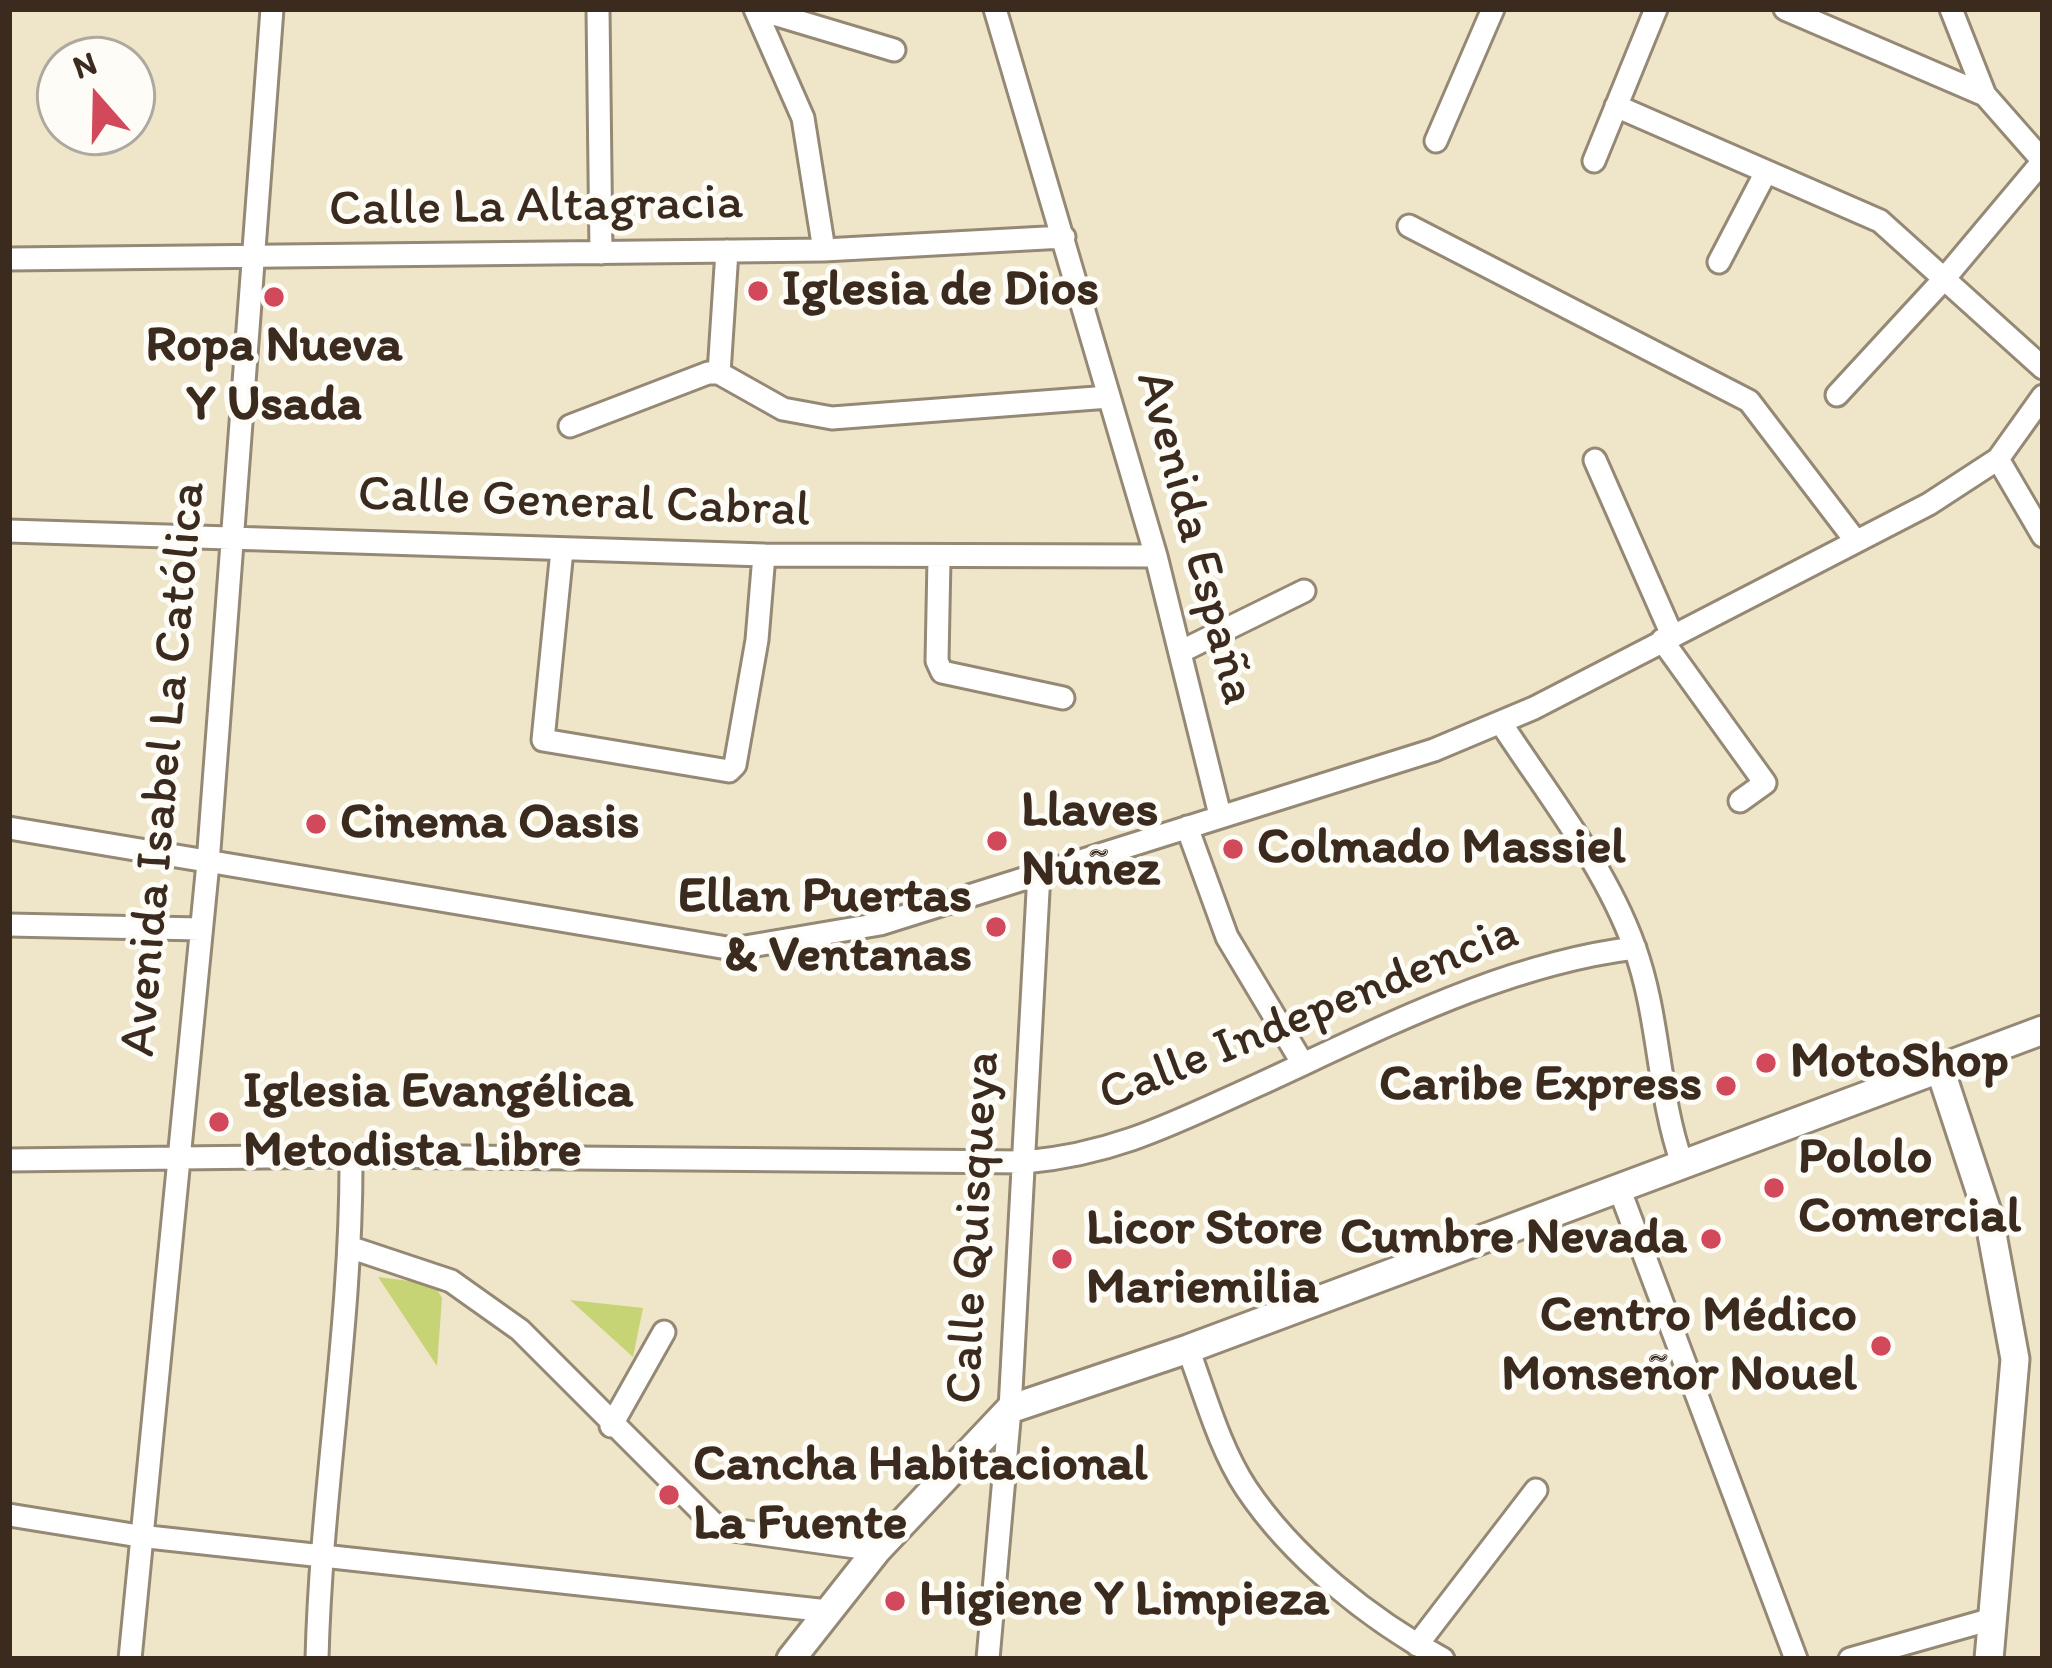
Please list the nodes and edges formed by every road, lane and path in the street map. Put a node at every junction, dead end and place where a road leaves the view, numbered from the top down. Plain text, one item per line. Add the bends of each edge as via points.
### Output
1 (272, 9) edge
2 (598, 9) edge
3 (756, 9) edge
4 (994, 9) edge
5 (1493, 9) edge
6 (1656, 9) edge
7 (1785, 9) edge
8 (1951, 9) edge
9 (894, 50) dead end
10 (1985, 95) junction
11 (1616, 106) junction
12 (1436, 141) dead end
13 (1594, 161) dead end
14 (1766, 172) junction
15 (1409, 226) dead end
16 (1064, 237) junction
17 (824, 250) junction
18 (727, 251) junction
19 (601, 253) junction
20 (250, 256) junction
21 (9, 259) edge
22 (1719, 262) dead end
23 (1945, 279) junction
24 (2043, 368) edge
25 (719, 373) junction
26 (1837, 395) dead end
27 (2043, 396) edge
28 (1108, 397) junction
29 (570, 426) dead end
30 (1998, 459) junction
31 (1595, 460) dead end
32 (9, 530) edge
33 (2043, 536) edge
34 (230, 538) junction
35 (1855, 540) junction
36 (562, 550) junction
37 (764, 555) junction
38 (1156, 556) junction
39 (939, 559) junction
40 (1304, 591) dead end
41 (1667, 637) junction
42 (1182, 651) junction
43 (1063, 698) dead end
44 (1502, 723) junction
45 (1740, 801) dead end
46 (1220, 815) junction
47 (1187, 827) junction
48 (9, 828) edge
49 (208, 863) junction
50 (1039, 873) junction
51 (9, 926) edge
52 (200, 929) junction
53 (1635, 948) junction
54 (2043, 1030) edge
55 (1303, 1064) junction
56 (1940, 1069) junction
57 (351, 1156) junction
58 (178, 1159) junction
59 (9, 1160) edge
60 (1025, 1162) junction
61 (1682, 1163) junction
62 (1619, 1188) junction
63 (352, 1247) junction
64 (664, 1332) dead end
65 (1188, 1349) junction
66 (1010, 1409) junction
67 (611, 1426) junction
68 (1536, 1490) dead end
69 (9, 1515) edge
70 (139, 1536) junction
71 (877, 1550) junction
72 (319, 1555) junction
73 (829, 1611) junction
74 (1992, 1619) junction
75 (1417, 1645) junction
76 (130, 1659) edge
77 (317, 1659) edge
78 (791, 1659) edge
79 (988, 1659) edge
80 (1443, 1659) edge
81 (1796, 1659) edge
82 (1850, 1659) edge
83 (1989, 1659) edge

1 - 20 street, Avenida Isabel La Católica
2 - 19 street
3 - 9 street
3 - 17 street via 803,118
4 - 16 street, Avenida España
5 - 12 street
6 - 11 street
7 - 10 street
8 - 10 street
10 - 23 street via 2043,161
11 - 13 street
11 - 14 street
14 - 22 street
14 - 23 street via 1880,221
15 - 35 street via 1749,401
16 - 17 street, Calle La Altagracia
16 - 28 street, Avenida España
17 - 18 street, Calle La Altagracia
18 - 19 street, Calle La Altagracia
18 - 25 street
19 - 20 street, Calle La Altagracia
20 - 21 street, Calle La Altagracia
20 - 34 street, Avenida Isabel La Católica
23 - 24 street
23 - 26 street
25 - 28 street via 783,409 832,418
25 - 29 street
27 - 30 street
28 - 38 street, Avenida España
30 - 33 street
30 - 35 street
31 - 41 street
32 - 34 street, Calle General Cabral
34 - 36 street, Calle General Cabral
34 - 49 street, Avenida Isabel La Católica
35 - 41 street
36 - 37 street, Calle General Cabral
36 - 37 street via 543,740 729,771 753,666
37 - 39 street, Calle General Cabral
38 - 39 street, Calle General Cabral
38 - 42 street, Avenida España
39 - 43 street via 942,672
40 - 42 street
41 - 44 street
41 - 45 street via 1765,783
42 - 46 street, Avenida España
44 - 46 street
44 - 53 street via 1610,891
46 - 47 street
47 - 50 street
47 - 55 street via 1227,937
48 - 49 street
49 - 50 street via 733,949 880,924
49 - 52 street, Avenida Isabel La Católica
50 - 60 street, Calle Quisqueya
51 - 52 street
52 - 58 street, Avenida Isabel La Católica
53 - 55 street, Calle Independencia via 1535,969
53 - 61 street via 1666,1118
54 - 56 main road
55 - 60 street, Calle Independencia via 1147,1138
56 - 61 main road
56 - 74 main road via 1989,1218 2015,1359
57 - 58 street, Calle Independencia
57 - 60 street, Calle Independencia
57 - 63 street
58 - 59 street, Calle Independencia
58 - 70 street, Avenida Isabel La Católica
60 - 66 street, Calle Quisqueya
61 - 62 main road
62 - 65 main road
62 - 81 street
63 - 67 street via 451,1281 520,1330
63 - 72 street
64 - 67 street
65 - 66 main road
65 - 75 street via 1245,1486 1287,1538
66 - 71 main road
66 - 79 street, Calle Quisqueya
67 - 71 street via 718,1528
68 - 75 street
69 - 70 street
70 - 72 street
70 - 76 street, Avenida Isabel La Católica
71 - 73 main road
72 - 73 street
72 - 77 street
73 - 78 main road
74 - 82 street
74 - 83 main road
75 - 80 street

